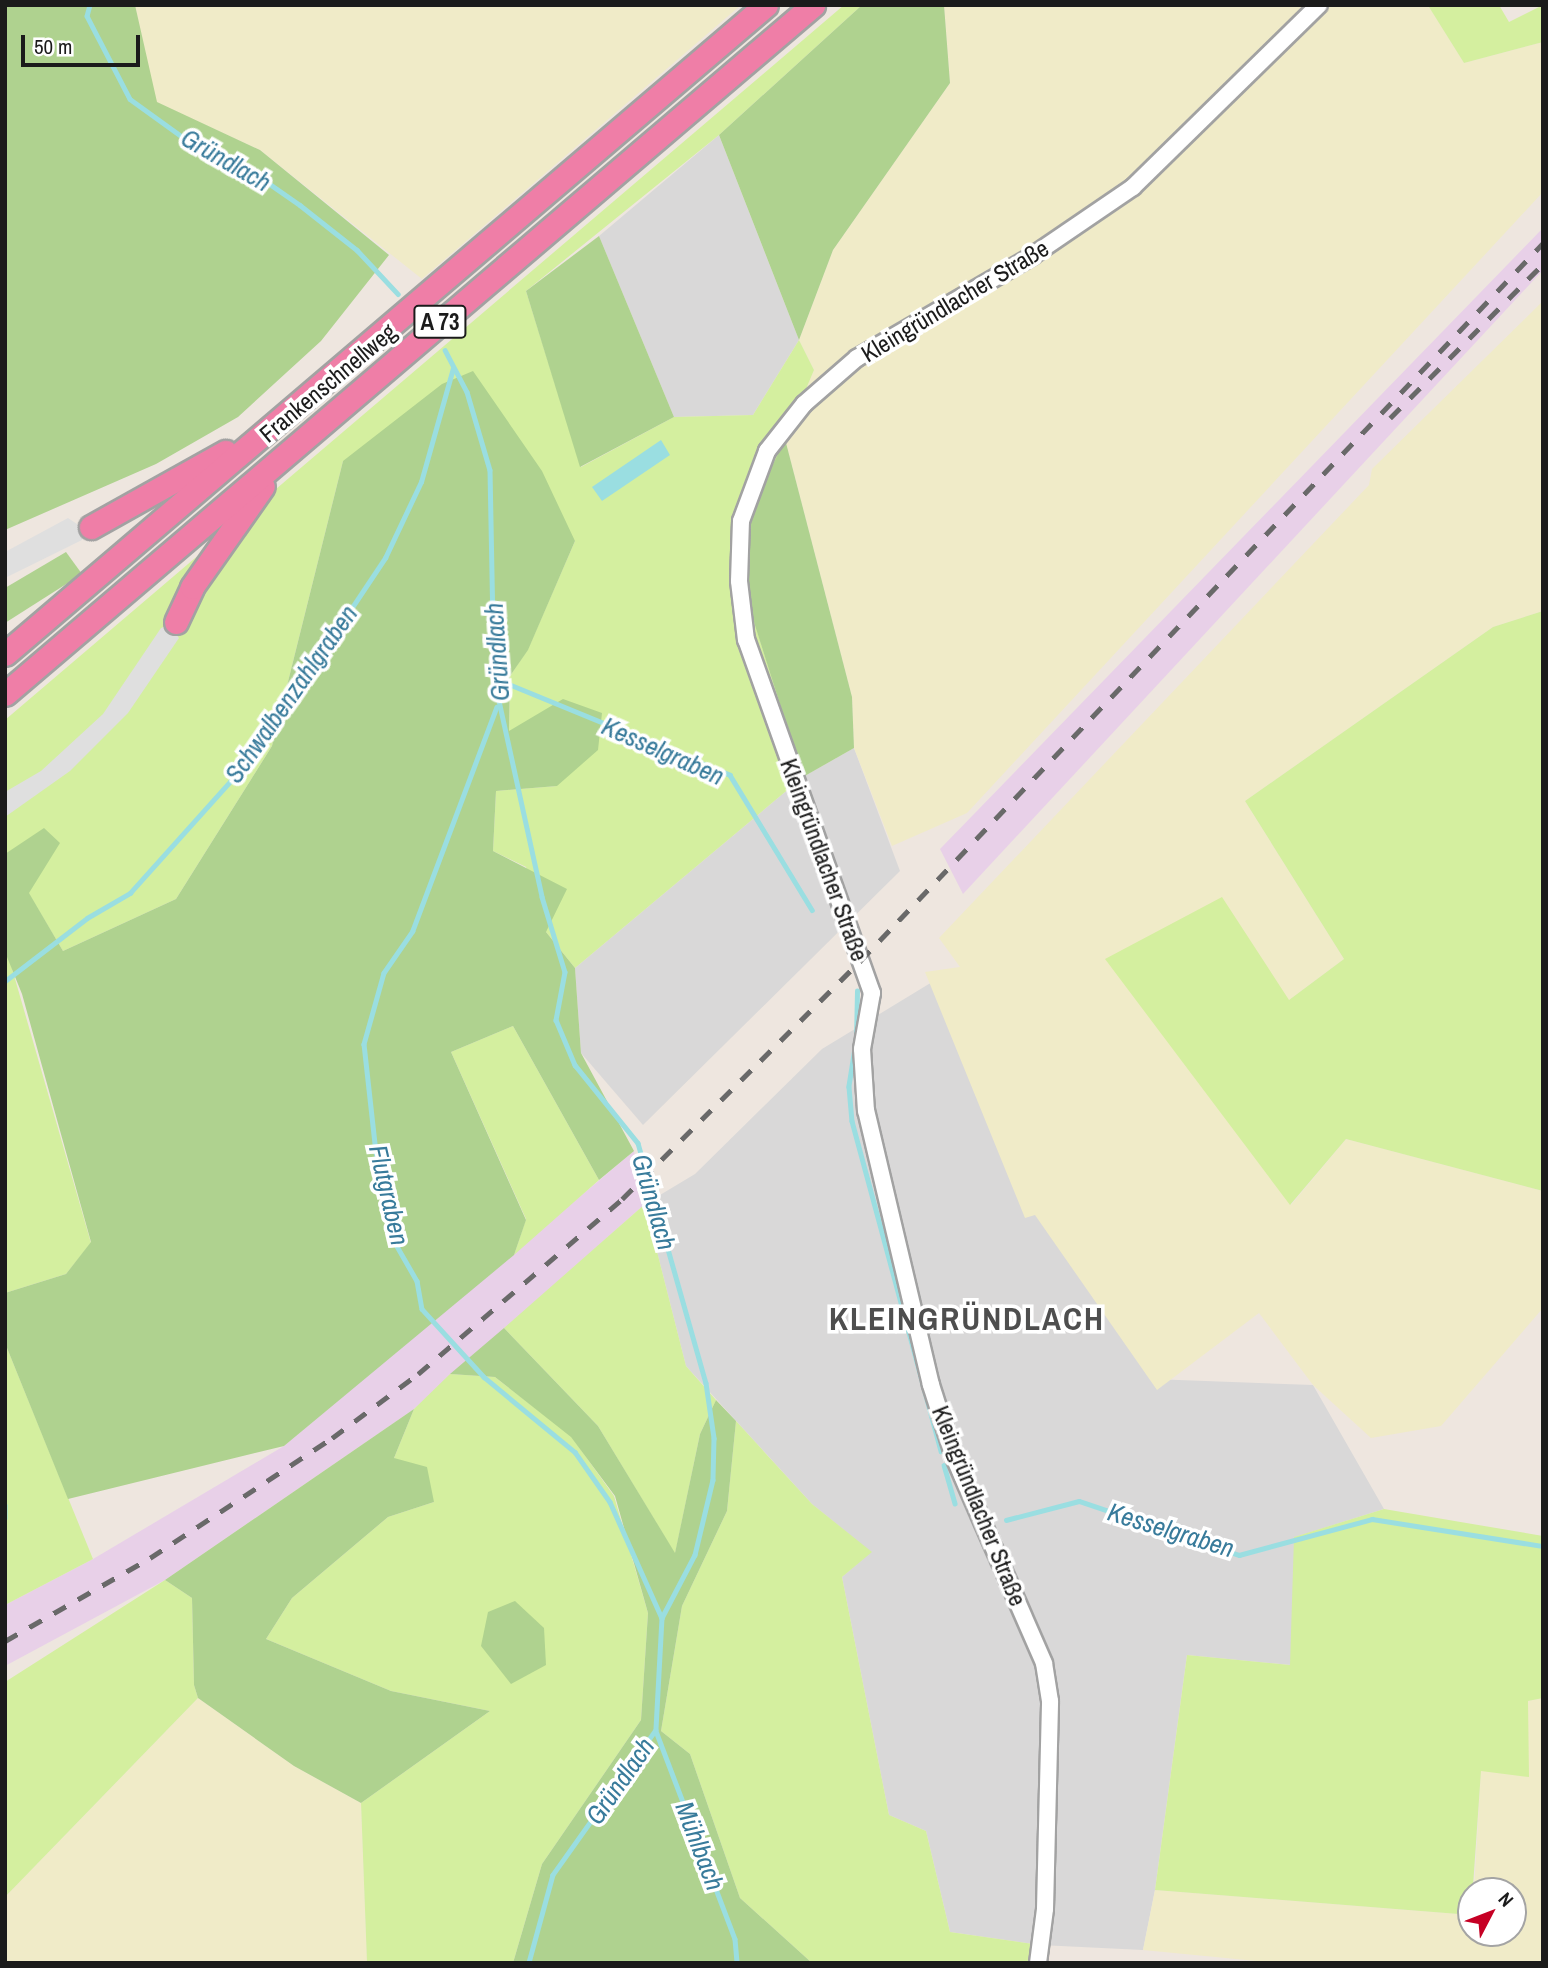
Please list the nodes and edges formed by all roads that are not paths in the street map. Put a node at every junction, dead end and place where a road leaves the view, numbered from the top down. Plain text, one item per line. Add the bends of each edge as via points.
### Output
1 (766, 5) edge
2 (813, 5) edge
3 (1319, 5) edge
4 (282, 418) junction
5 (290, 450) junction
6 (90, 527) dead end
7 (176, 622) dead end
8 (5, 654) edge
9 (5, 694) edge
10 (1038, 1963) edge

1 - 4 highway, Frankenschnellweg / A 73
2 - 5 highway, Frankenschnellweg / A 73
3 - 10 street, Kleingründlacher Straße via 1133,187 1032,256 857,358 804,404 768,451 741,520 739,581 746,640 872,993 862,1049 866,1111 931,1385 954,1457 1044,1663 1050,1701 1045,1909
4 - 6 highway
4 - 8 highway, Frankenschnellweg / A 73
5 - 7 highway via 210,559
5 - 9 highway, Frankenschnellweg / A 73

